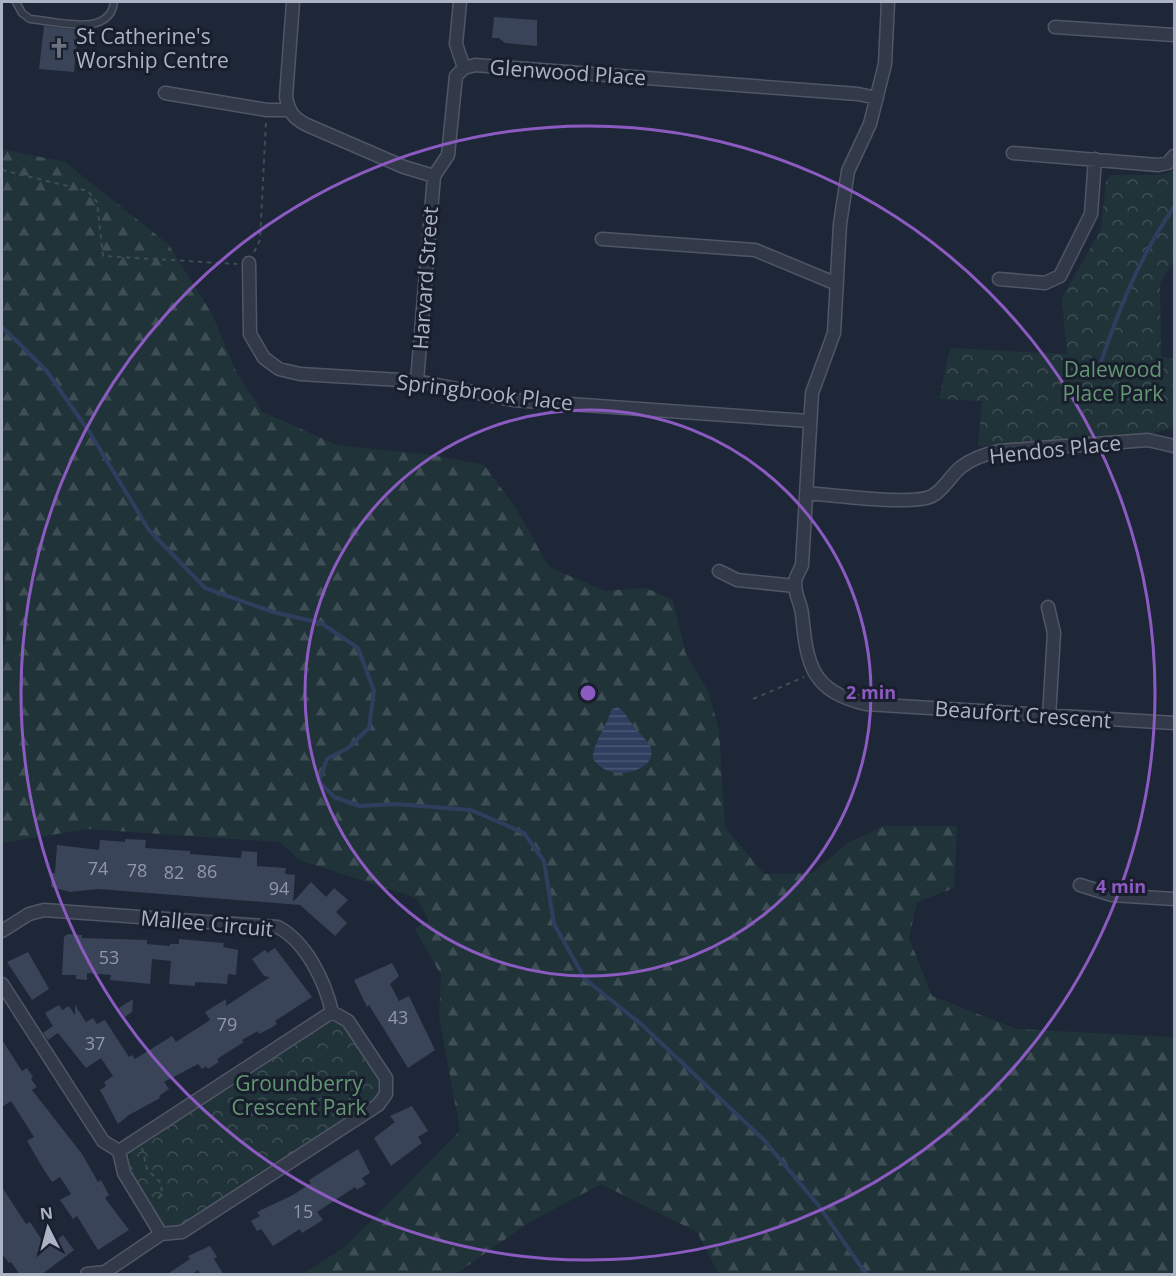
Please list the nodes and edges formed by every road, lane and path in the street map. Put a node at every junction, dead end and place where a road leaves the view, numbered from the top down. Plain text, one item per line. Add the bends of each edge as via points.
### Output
1 (16, 2) edge
2 (114, 2) edge
3 (293, 2) edge
4 (460, 2) edge
5 (888, 2) edge
6 (1055, 27) dead end
7 (1174, 35) edge
8 (464, 68) junction
9 (165, 93) dead end
10 (877, 98) junction
11 (267, 110) junction
12 (288, 110) junction
13 (1013, 153) dead end
14 (1174, 156) edge
15 (1095, 159) junction
16 (2, 170) edge
17 (434, 176) junction
18 (602, 239) dead end
19 (249, 263) junction
20 (999, 279) dead end
21 (837, 284) junction
22 (417, 381) junction
23 (809, 421) junction
24 (1174, 446) edge
25 (807, 493) junction
26 (719, 571) dead end
27 (795, 586) junction
28 (1048, 607) dead end
29 (804, 676) dead end
30 (753, 699) dead end
31 (1049, 717) junction
32 (1174, 723) edge
33 (1080, 885) dead end
34 (1174, 899) edge
35 (2, 931) edge
36 (2, 984) edge
37 (332, 1012) junction
38 (137, 1139) junction
39 (119, 1151) junction
40 (150, 1205) dead end
41 (161, 1234) junction
42 (105, 1273) edge
43 (87, 1275) edge

1 - 2 lane via 21,13 30,19 96,25 113,12
3 - 12 street
4 - 8 street via 456,44
5 - 10 street, Beaufort Crescent via 885,64
6 - 7 street
8 - 10 street, Glenwood Place via 476,64
8 - 17 street, Glenwood Place via 456,76 448,155
9 - 11 street
10 - 21 street, Beaufort Crescent via 870,124 848,171
11 - 12 street
11 - 19 path via 260,240
12 - 17 street via 307,125
13 - 15 street
14 - 15 street via 1168,163 1158,165
15 - 20 street via 1091,214 1060,276 1045,283
16 - 19 path via 88,191 97,202 103,256 224,265
17 - 22 street, Harvard Street
18 - 21 street via 755,250
19 - 22 street, Springbrook Place via 250,334 264,358 279,369 300,374
21 - 23 street, Beaufort Crescent via 834,333 812,393
22 - 23 street, Springbrook Place via 513,400
23 - 25 street, Beaufort Crescent
24 - 25 street, Hendos Place via 1148,440 999,451 980,456 961,468 930,498
25 - 27 street, Beaufort Crescent via 802,565
26 - 27 street via 737,580
27 - 31 street, Beaufort Crescent via 810,665 826,686 842,698 898,707
28 - 31 street via 1054,633
29 - 30 path
31 - 32 street, Beaufort Crescent
33 - 34 street via 1112,895
35 - 37 street, Mallee Circuit via 29,914 44,910 278,927 292,934 327,988
36 - 39 street via 104,1141
37 - 38 street
37 - 41 street via 348,1021 386,1078 386,1094 378,1105 182,1232
38 - 39 street
38 - 40 path via 147,1169 161,1183 160,1198
39 - 41 street via 124,1173
41 - 42 street
42 - 43 street

